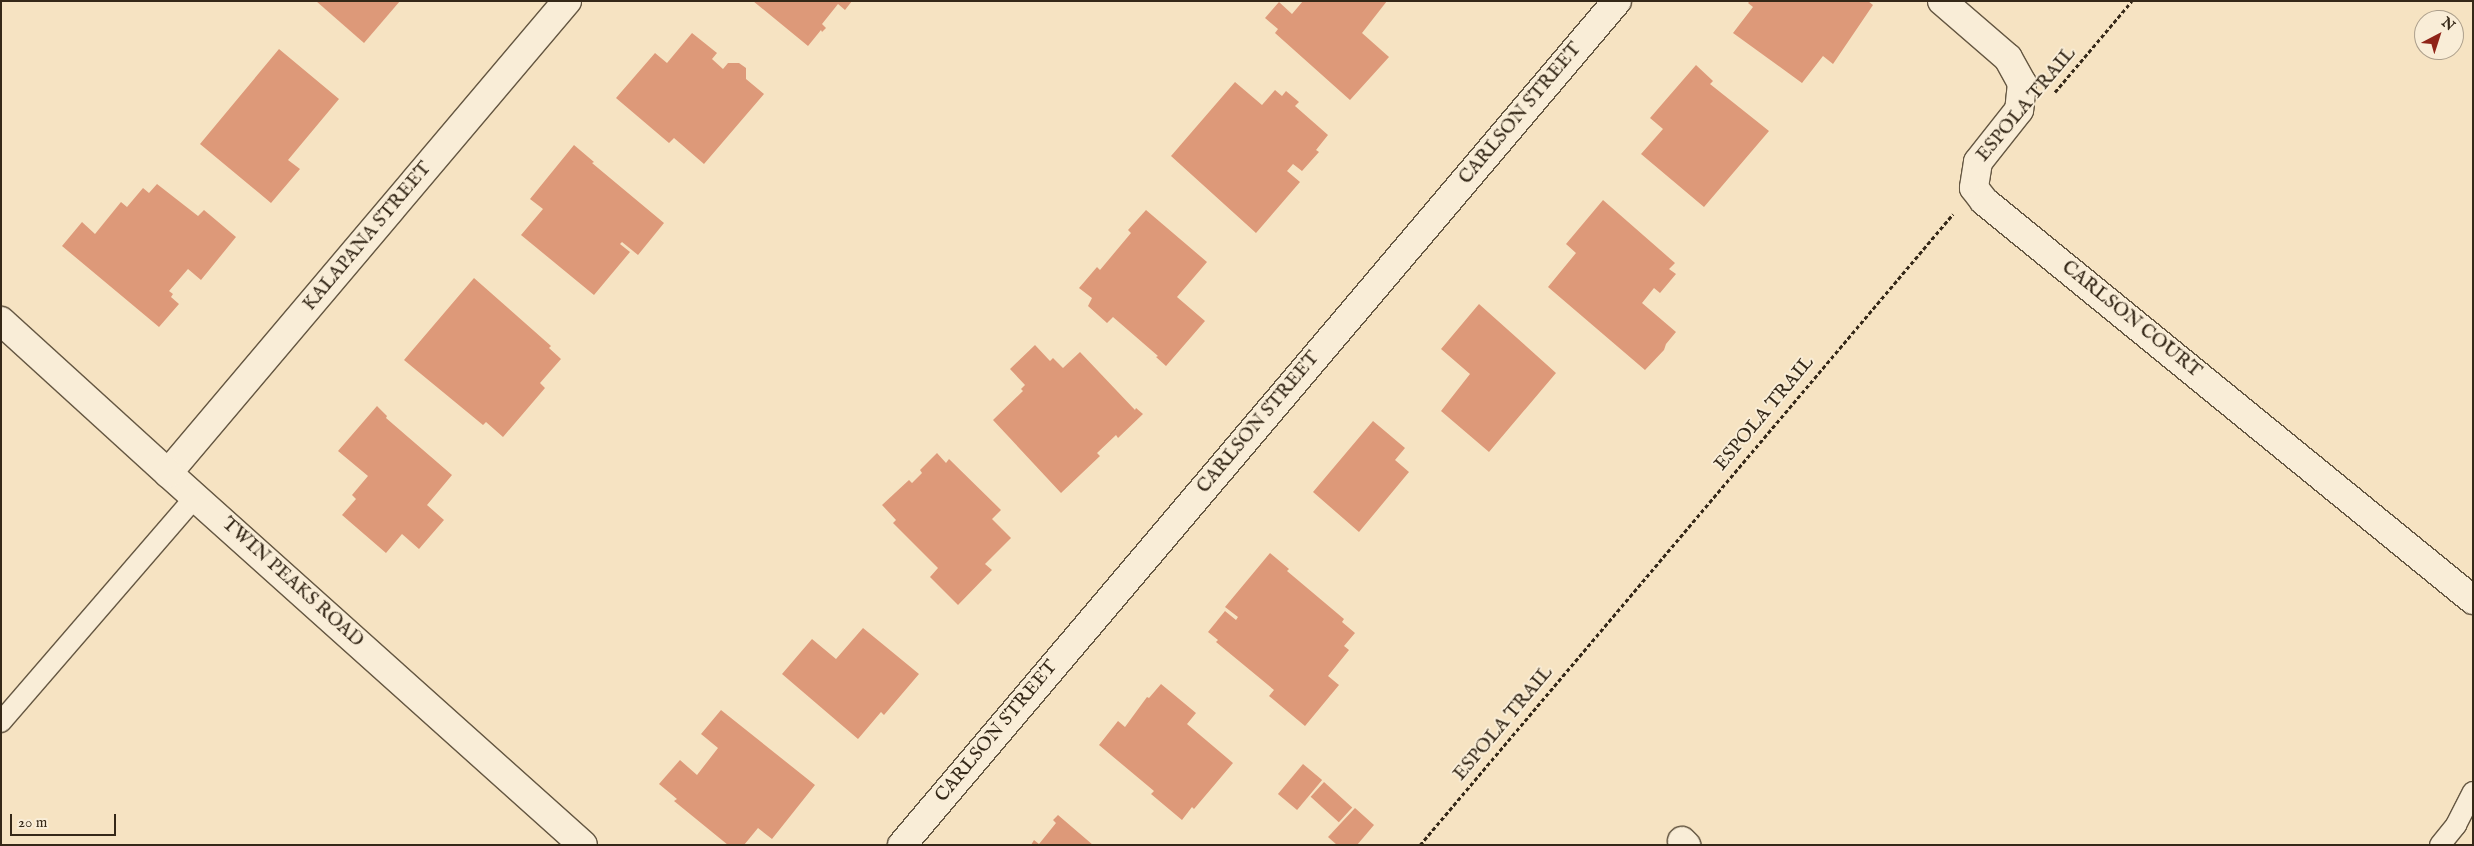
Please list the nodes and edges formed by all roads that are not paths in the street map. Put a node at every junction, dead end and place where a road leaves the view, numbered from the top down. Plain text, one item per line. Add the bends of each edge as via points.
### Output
1 (567, 1) edge
2 (1616, 1) edge
3 (1942, 1) edge
4 (1, 321) edge
5 (168, 472) junction
6 (195, 497) junction
7 (2473, 600) edge
8 (1, 722) edge
9 (2473, 792) edge
10 (583, 845) edge
11 (902, 845) edge
12 (2440, 845) edge

1 - 5 street, KALAPANA STREET
2 - 11 street, CARLSON STREET
3 - 7 street, CARLSON COURT via 2008,58 2022,83 2020,110 1978,162 1974,188 1984,201
4 - 5 street, TWIN PEAKS ROAD
5 - 6 street, TWIN PEAKS ROAD
6 - 8 lane
6 - 10 street, TWIN PEAKS ROAD
9 - 12 lane via 2456,825

